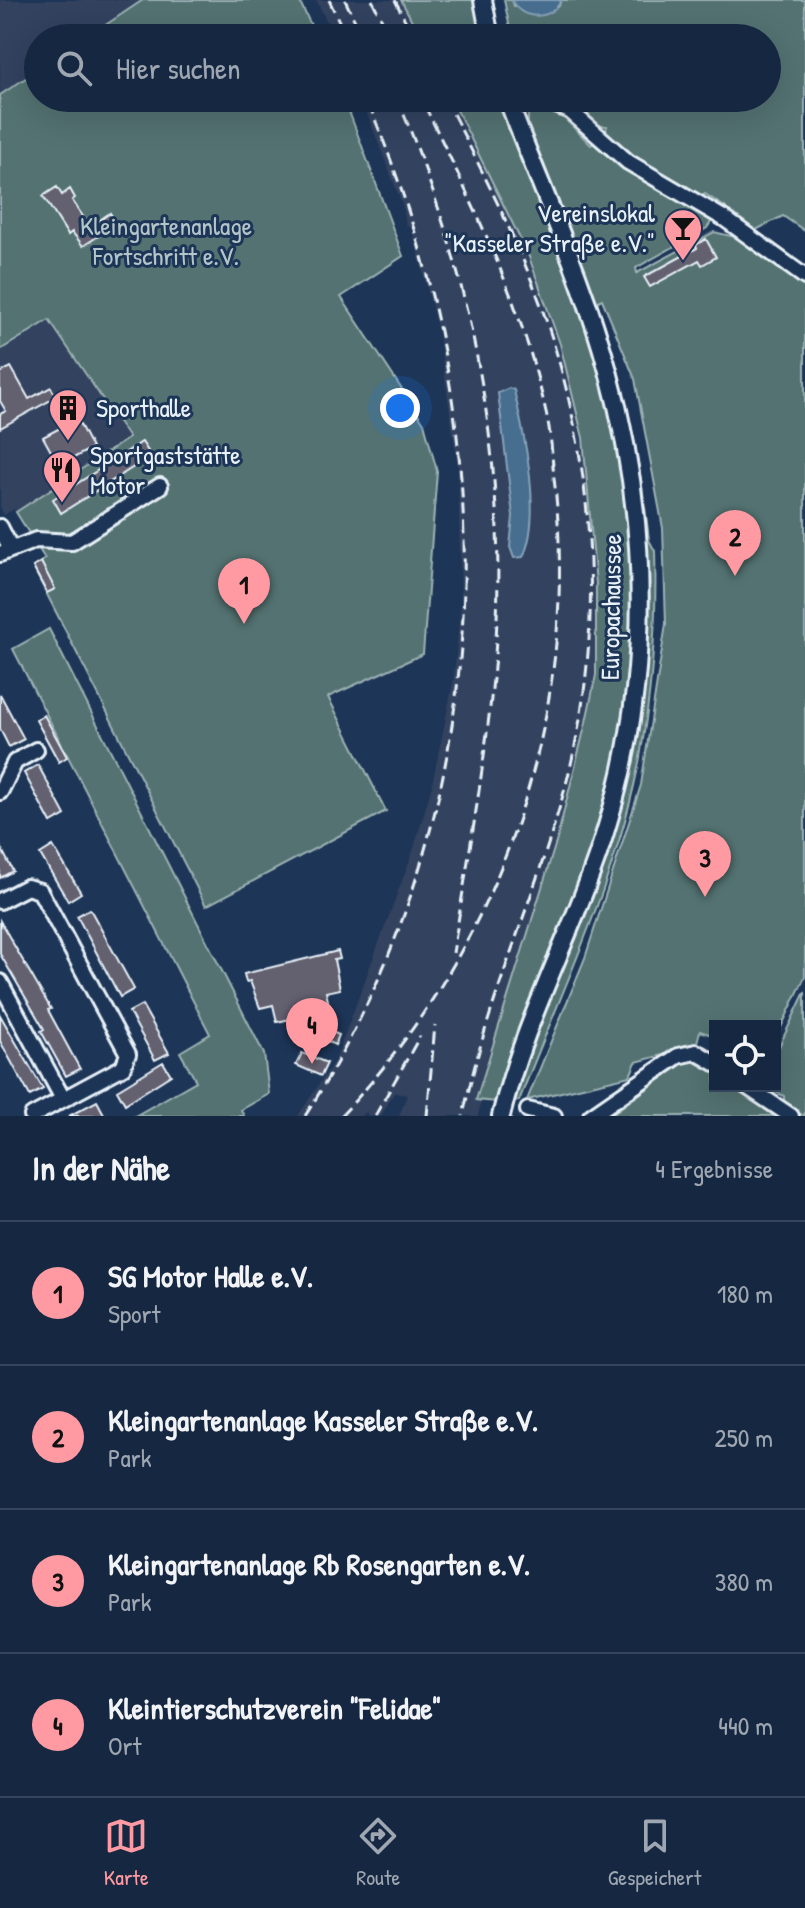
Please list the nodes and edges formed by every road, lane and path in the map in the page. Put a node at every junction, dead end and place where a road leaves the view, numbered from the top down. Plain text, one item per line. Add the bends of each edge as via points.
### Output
1 (483, 3) edge
2 (487, 24) edge
3 (514, 112) edge
4 (571, 112) edge
5 (805, 277) edge
6 (160, 486) dead end
7 (0, 527) edge
8 (6, 552) edge
9 (36, 750) dead end
10 (0, 792) edge
11 (0, 901) edge
12 (0, 982) edge
13 (709, 1060) edge
14 (755, 1092) edge
15 (63, 1099) junction
16 (528, 1110) dead end
17 (32, 1116) edge
18 (501, 1116) edge
19 (554, 1116) edge
20 (591, 1116) edge
21 (791, 1116) edge

1 - 2 main road
3 - 18 main road, Europachaussee via 612,384 633,492 640,610 633,704 608,823
4 - 5 street via 628,162 725,219
6 - 8 street via 72,542 36,540
7 - 8 street
9 - 10 street via 15,762
11 - 15 street via 27,887 40,891 128,1054 123,1067
12 - 15 street
13 - 20 street via 696,1052 678,1056
14 - 21 street
15 - 17 street
16 - 19 street

